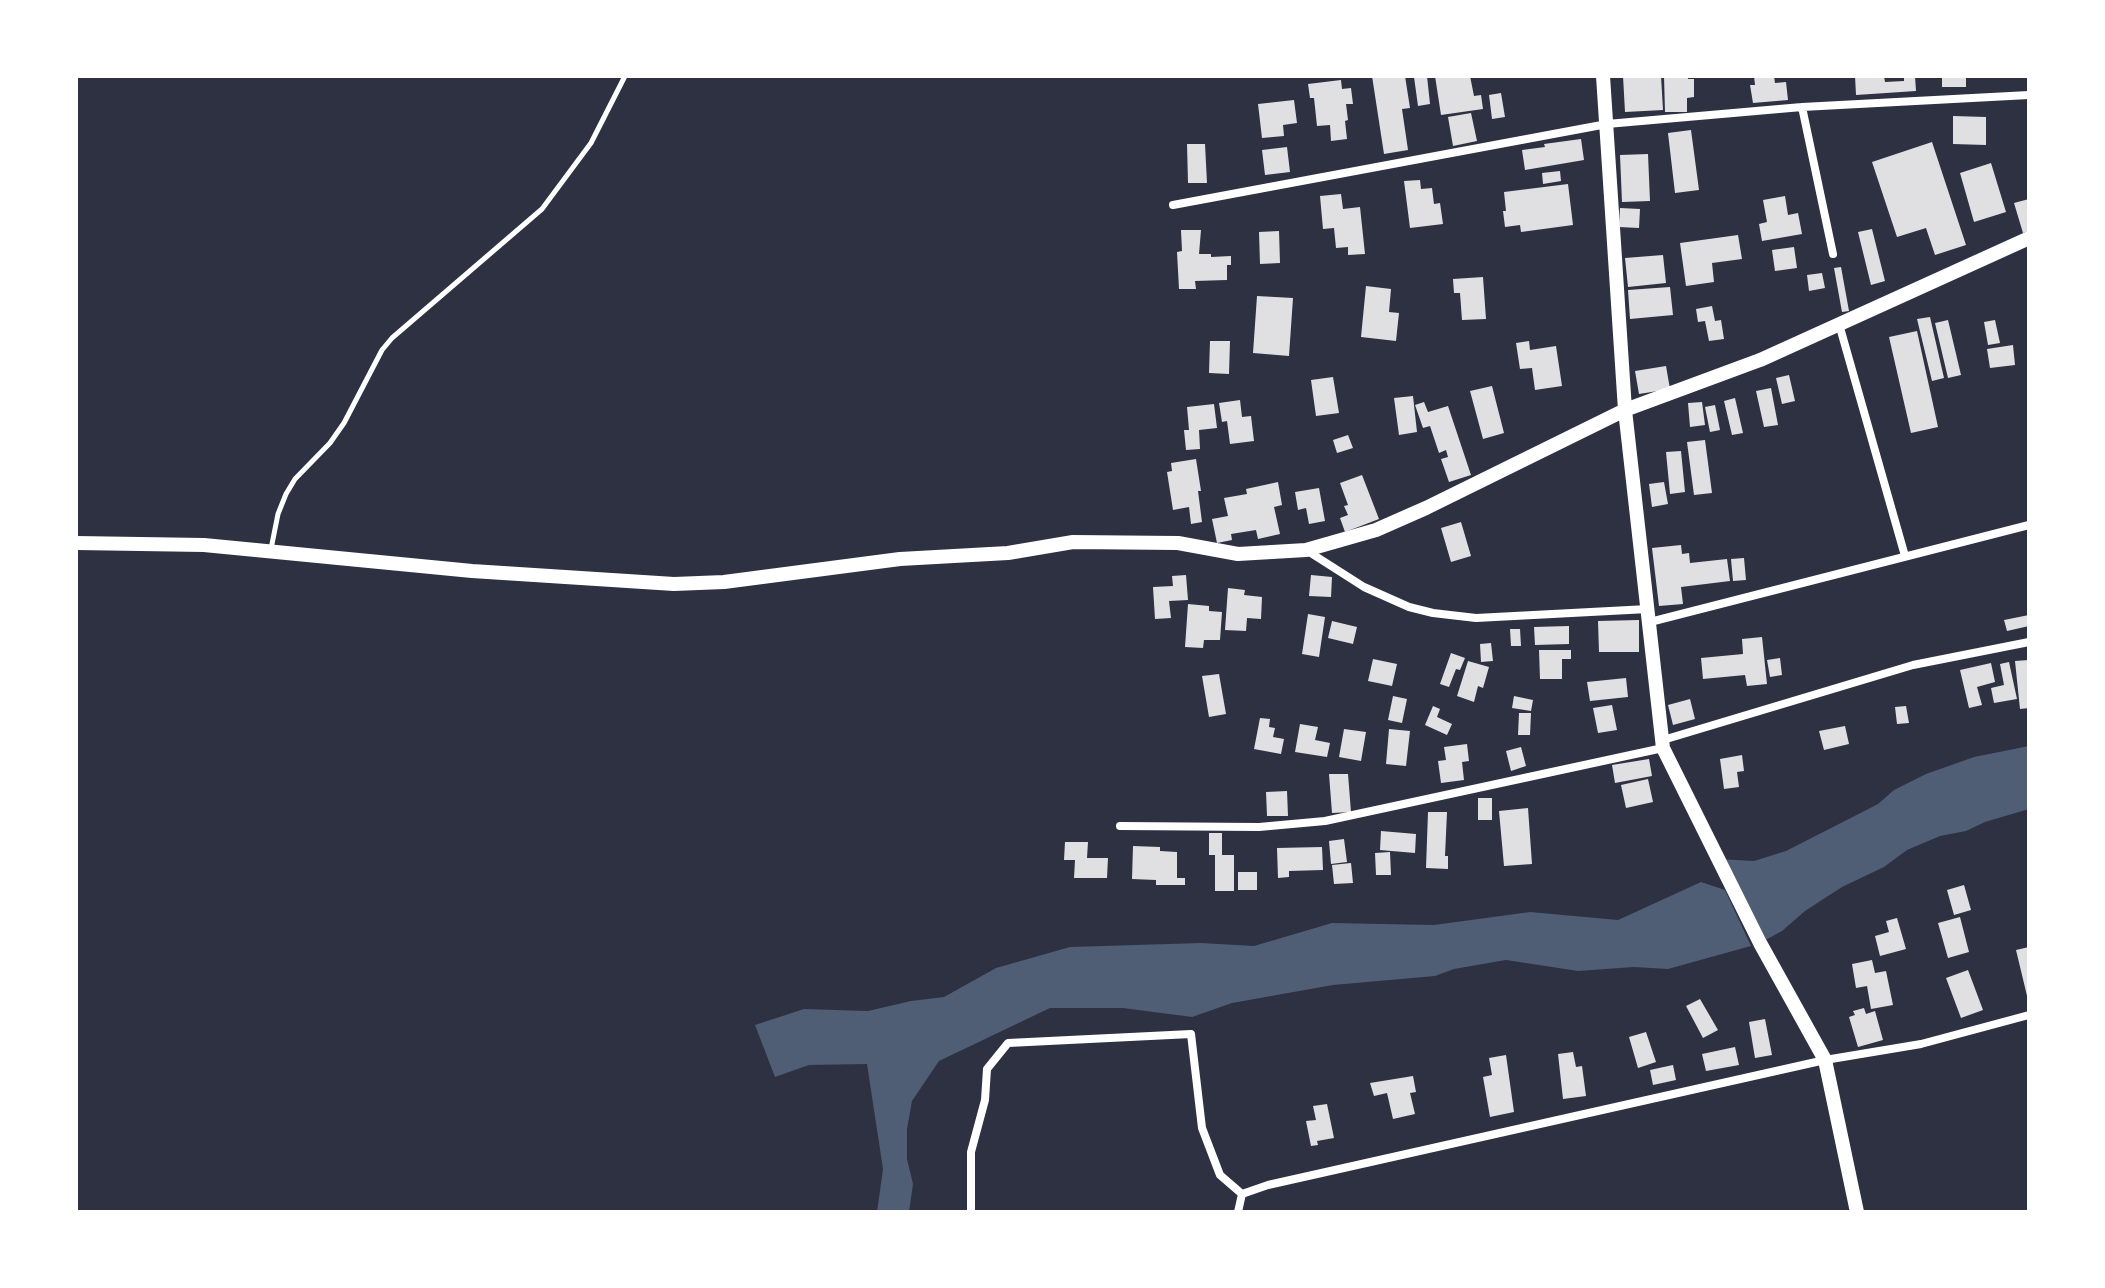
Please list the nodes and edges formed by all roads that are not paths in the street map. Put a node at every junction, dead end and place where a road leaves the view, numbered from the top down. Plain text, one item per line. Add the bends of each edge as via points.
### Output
1 (625, 76) edge
2 (1603, 76) edge
3 (2029, 95) edge
4 (1802, 107) junction
5 (1607, 124) junction
6 (1173, 205) dead end
7 (2029, 238) edge
8 (1833, 254) dead end
9 (1839, 324) junction
10 (1625, 410) junction
11 (2029, 525) edge
12 (76, 543) edge
13 (1306, 550) junction
14 (271, 551) junction
15 (1905, 556) junction
16 (1649, 616) junction
17 (2029, 642) edge
18 (1663, 744) junction
19 (1120, 826) dead end
20 (2029, 1015) edge
21 (1825, 1060) junction
22 (1242, 1194) junction
23 (971, 1212) edge
24 (1238, 1212) edge
25 (1857, 1212) edge

1 - 14 lane via 591,143 542,209 382,350 344,423 286,494
2 - 5 street
3 - 4 street
4 - 5 street
4 - 8 street
5 - 6 street
5 - 10 street
7 - 9 street
9 - 10 street
9 - 15 street
10 - 13 street via 1376,530
10 - 16 street
11 - 15 street
12 - 14 street
13 - 14 street via 1238,554 1178,543 1073,542 1008,553 900,559 674,584
13 - 16 street via 1364,587 1433,613 1476,618
15 - 16 street
16 - 18 street
17 - 18 street via 1913,665
18 - 19 street via 1325,821 1259,827
18 - 21 street via 1760,943
20 - 21 street via 1921,1044
21 - 22 street
21 - 25 street
22 - 23 street via 1220,1175 1202,1128 1191,1034 1008,1043 987,1069 971,1152
22 - 24 street

